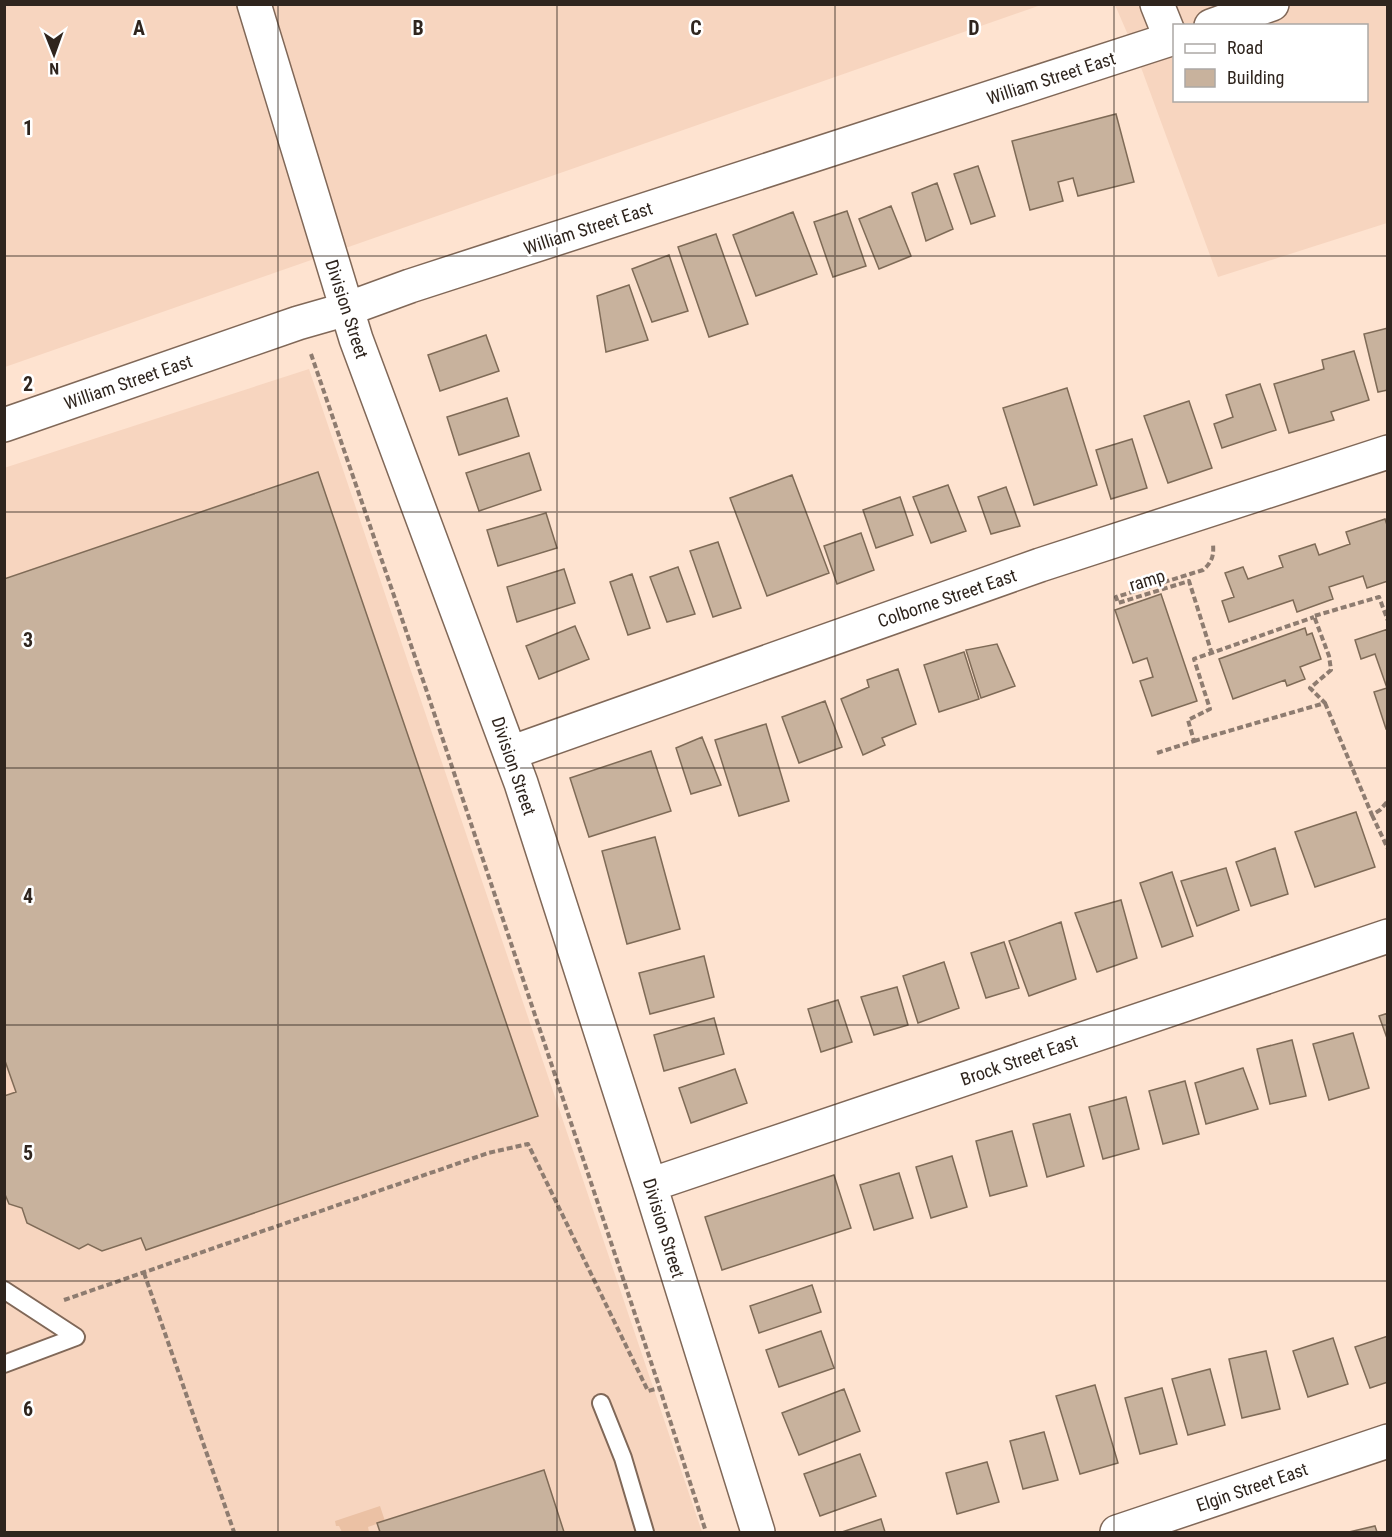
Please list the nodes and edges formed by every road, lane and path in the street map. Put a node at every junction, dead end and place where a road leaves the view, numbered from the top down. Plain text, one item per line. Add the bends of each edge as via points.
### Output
1 (254, 4) edge
2 (1157, 4) edge
3 (1272, 4) edge
4 (1217, 24) edge
5 (1173, 39) edge
6 (347, 309) junction
7 (298, 323) junction
8 (4, 424) edge
9 (1388, 452) edge
10 (1212, 537) dead end
11 (1314, 616) junction
12 (1388, 621) edge
13 (1212, 654) junction
14 (1325, 703) junction
15 (1194, 741) junction
16 (510, 753) junction
17 (1157, 753) dead end
18 (1388, 801) edge
19 (1372, 814) junction
20 (1388, 849) edge
21 (1388, 936) edge
22 (650, 1185) junction
23 (144, 1273) junction
24 (4, 1290) edge
25 (35, 1310) junction
26 (4, 1364) edge
27 (659, 1388) junction
28 (601, 1403) dead end
29 (1388, 1441) edge
30 (234, 1533) edge
31 (645, 1533) edge
32 (706, 1533) edge
33 (758, 1533) edge
34 (1117, 1533) edge

1 - 6 street, Division Street
2 - 5 street
3 - 4 street
5 - 6 street, William Street East
6 - 7 street, William Street East
6 - 16 street, Division Street
7 - 8 street, William Street East
7 - 27 path via 425,686
9 - 16 street, Colborne Street East via 1040,565
10 - 13 path, ramp via 1214,555 1203,570 1116,597 1118,603 1189,581
11 - 12 path via 1379,597
11 - 13 path
11 - 14 path via 1331,670 1310,688
13 - 15 path via 1194,659 1210,710 1188,720
14 - 15 path
14 - 19 path
15 - 17 path
16 - 22 street, Division Street
18 - 19 path
19 - 20 path
21 - 22 street, Brock Street East
22 - 33 street, Division Street
23 - 25 path
23 - 27 path via 488,1153 528,1144 648,1391
23 - 30 path
24 - 25 lane
25 - 26 lane via 76,1337
27 - 32 path
28 - 31 lane via 623,1458
29 - 34 street, Elgin Street East

